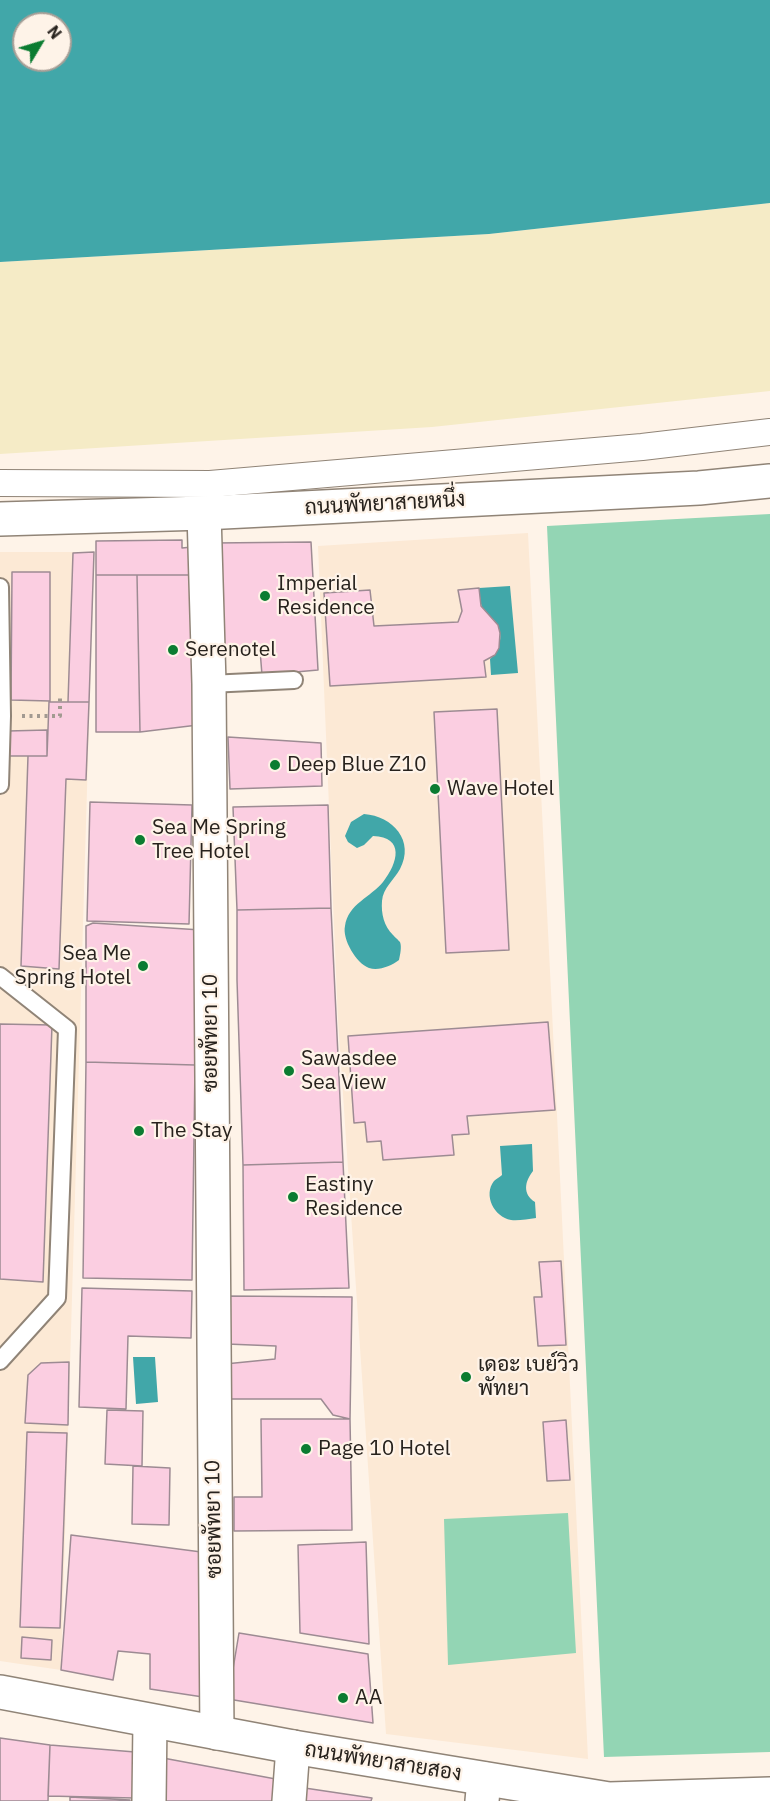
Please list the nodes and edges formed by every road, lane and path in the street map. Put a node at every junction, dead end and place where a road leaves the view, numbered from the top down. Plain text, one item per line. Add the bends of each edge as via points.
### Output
1 (770, 432) edge
2 (770, 481) edge
3 (0, 483) edge
4 (204, 513) junction
5 (0, 519) edge
6 (0, 587) edge
7 (294, 680) dead end
8 (209, 684) junction
9 (60, 694) dead end
10 (2, 716) junction
11 (0, 785) edge
12 (0, 976) edge
13 (0, 1361) edge
14 (0, 1692) edge
15 (150, 1721) junction
16 (217, 1733) junction
17 (292, 1747) junction
18 (483, 1790) edge
19 (770, 1794) edge
20 (149, 1801) edge
21 (289, 1801) edge

1 - 3 street via 642,447 210,484
2 - 4 main road, ถนนพัทยาสายหนึ่ง
4 - 5 main road, ถนนพัทยาสายหนึ่ง
4 - 8 main road, ซอยพัทยา 10
6 - 10 lane
7 - 8 lane
8 - 16 main road, ซอยพัทยา 10
9 - 10 path via 60,716
10 - 11 lane
12 - 13 lane via 67,1029 57,1298
14 - 15 main road, ถนนพัทยาสายสอง
15 - 16 main road, ถนนพัทยาสายสอง
15 - 20 main road
16 - 17 main road, ถนนพัทยาสายสอง
17 - 18 main road, ถนนพัทยาสายสอง
17 - 21 main road
18 - 19 main road, ถนนพัทยาสายสอง via 609,1799

